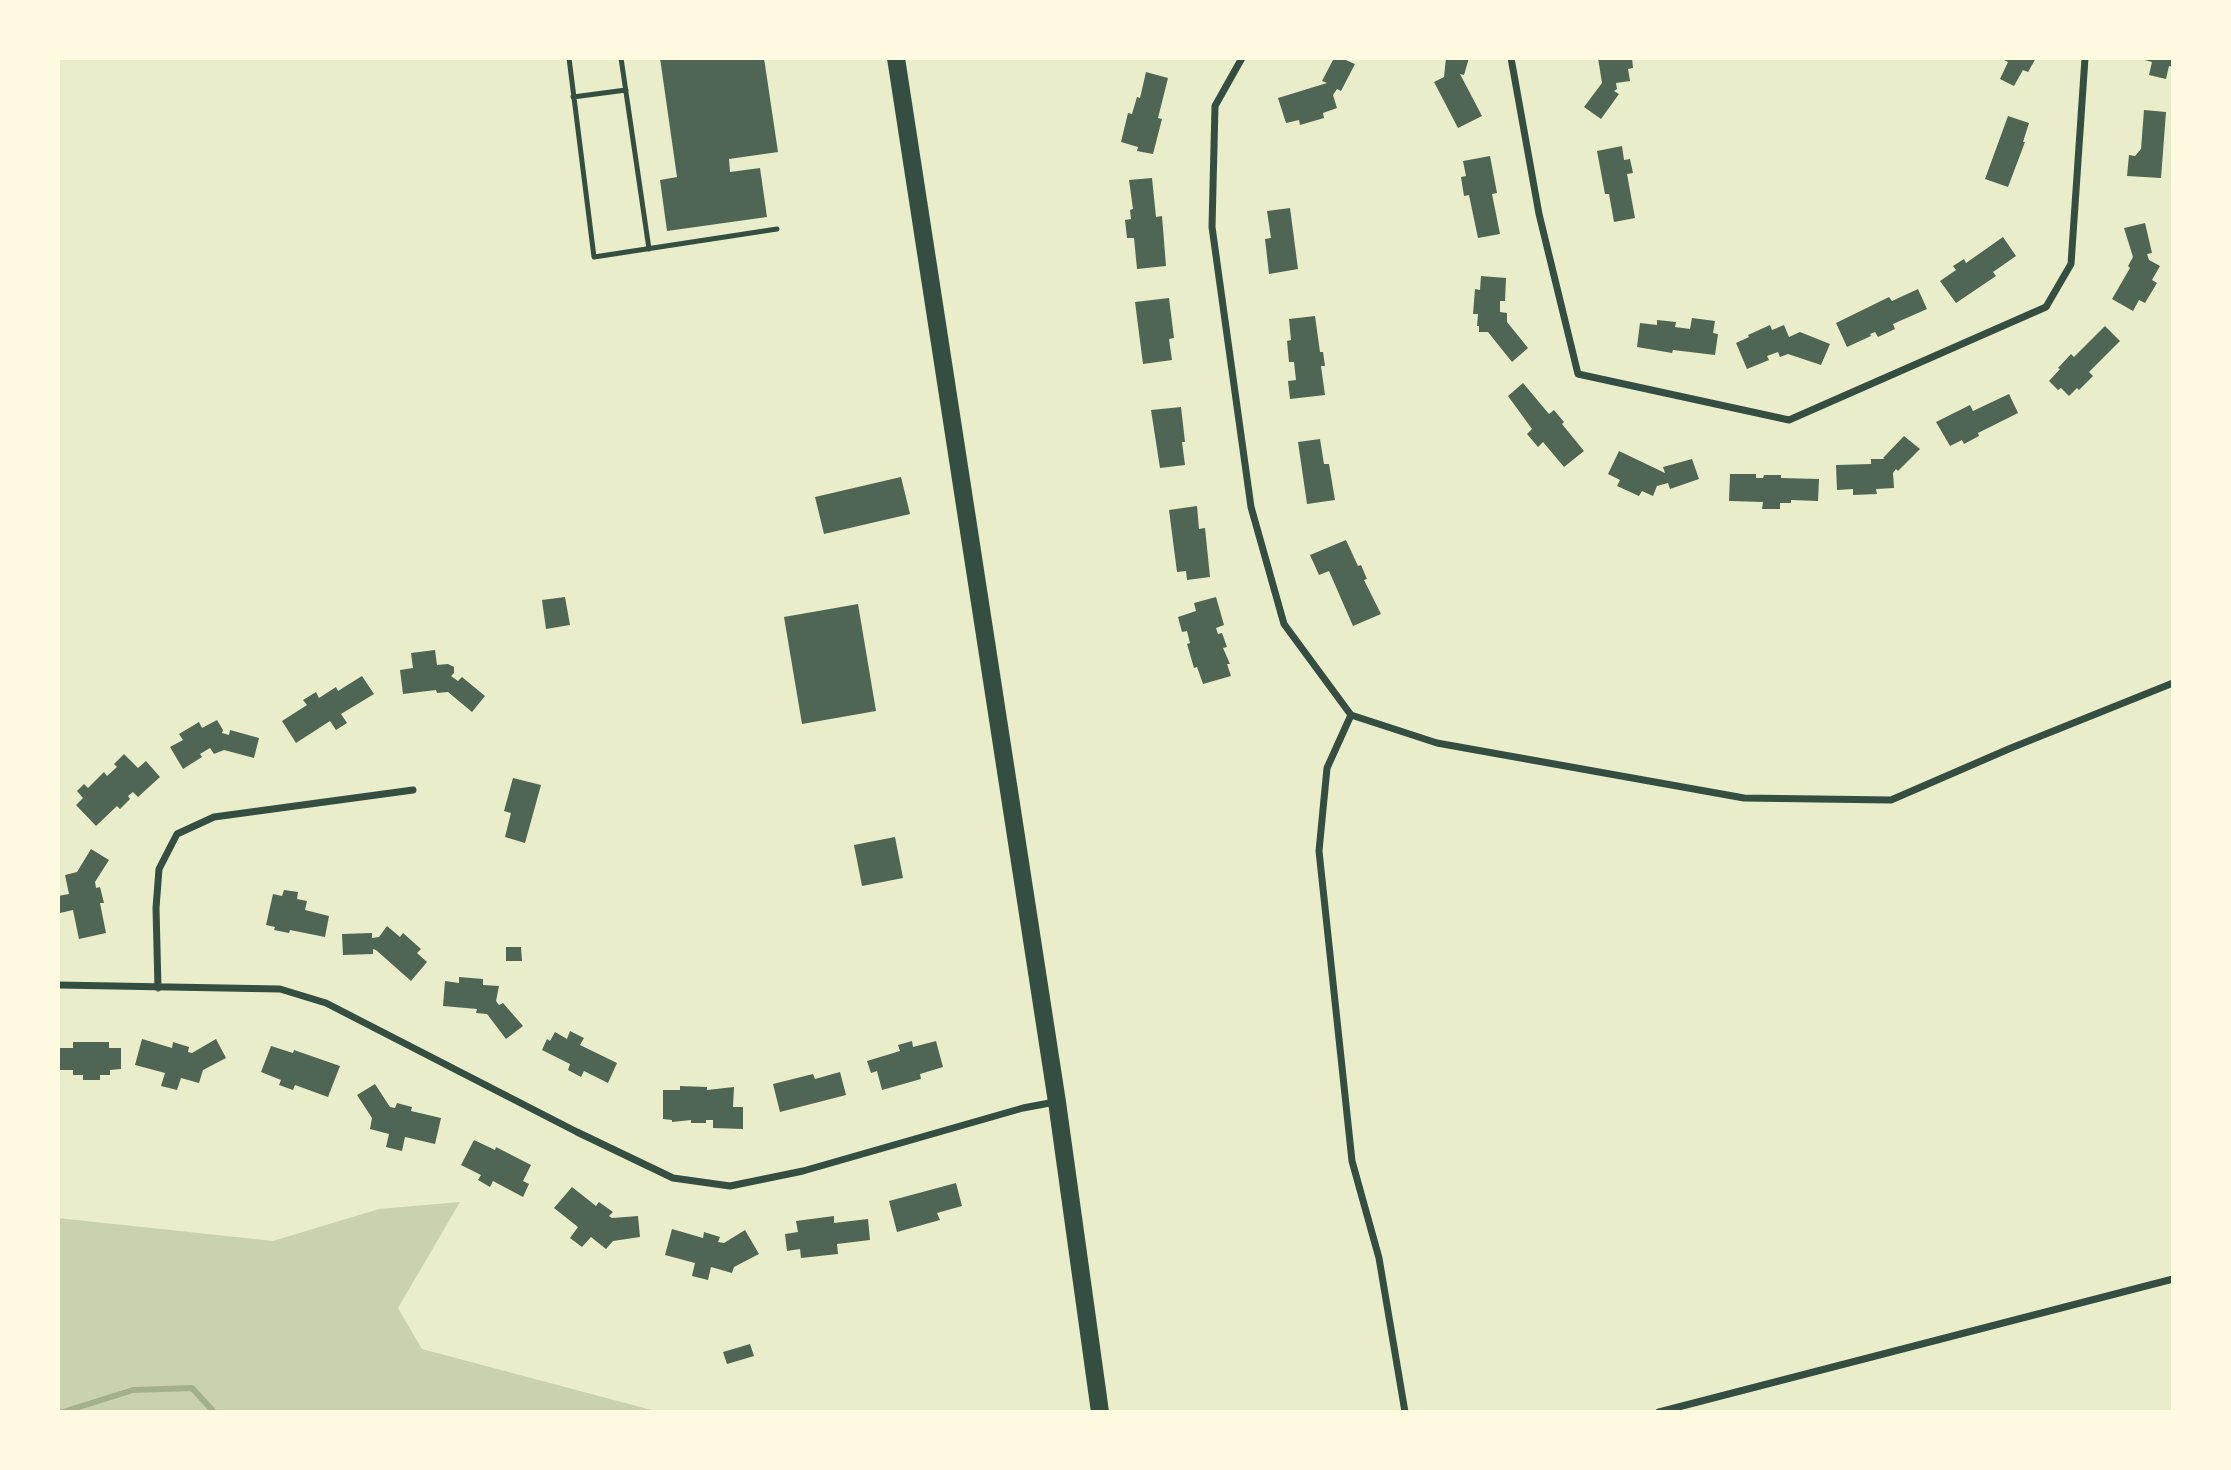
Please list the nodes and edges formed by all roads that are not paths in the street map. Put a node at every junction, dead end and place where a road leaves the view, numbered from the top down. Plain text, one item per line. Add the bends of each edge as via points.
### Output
1 (569, 58) edge
2 (621, 58) edge
3 (896, 58) edge
4 (1242, 58) edge
5 (1511, 58) edge
6 (2085, 58) edge
7 (626, 90) junction
8 (573, 97) junction
9 (777, 229) dead end
10 (649, 249) junction
11 (2173, 683) edge
12 (1351, 715) junction
13 (413, 790) dead end
14 (58, 985) edge
15 (158, 988) junction
16 (1057, 1101) junction
17 (2173, 1279) edge
18 (1100, 1412) edge
19 (1405, 1412) edge
20 (1659, 1412) edge

1 - 8 lane
2 - 7 lane
3 - 16 highway
4 - 12 street via 1215,106 1212,227 1251,507 1284,624
5 - 6 street via 1539,214 1578,374 1789,420 2046,307 2071,264
7 - 8 lane
7 - 10 lane
8 - 10 lane via 594,257
9 - 10 lane
11 - 12 street via 1891,800 1744,798 1437,743
12 - 19 street via 1327,768 1319,851 1352,1161 1379,1258
13 - 15 street via 214,817 177,834 159,869
14 - 15 street
15 - 16 street via 280,989 326,1003 673,1178 730,1186 803,1171
16 - 18 highway
17 - 20 street

